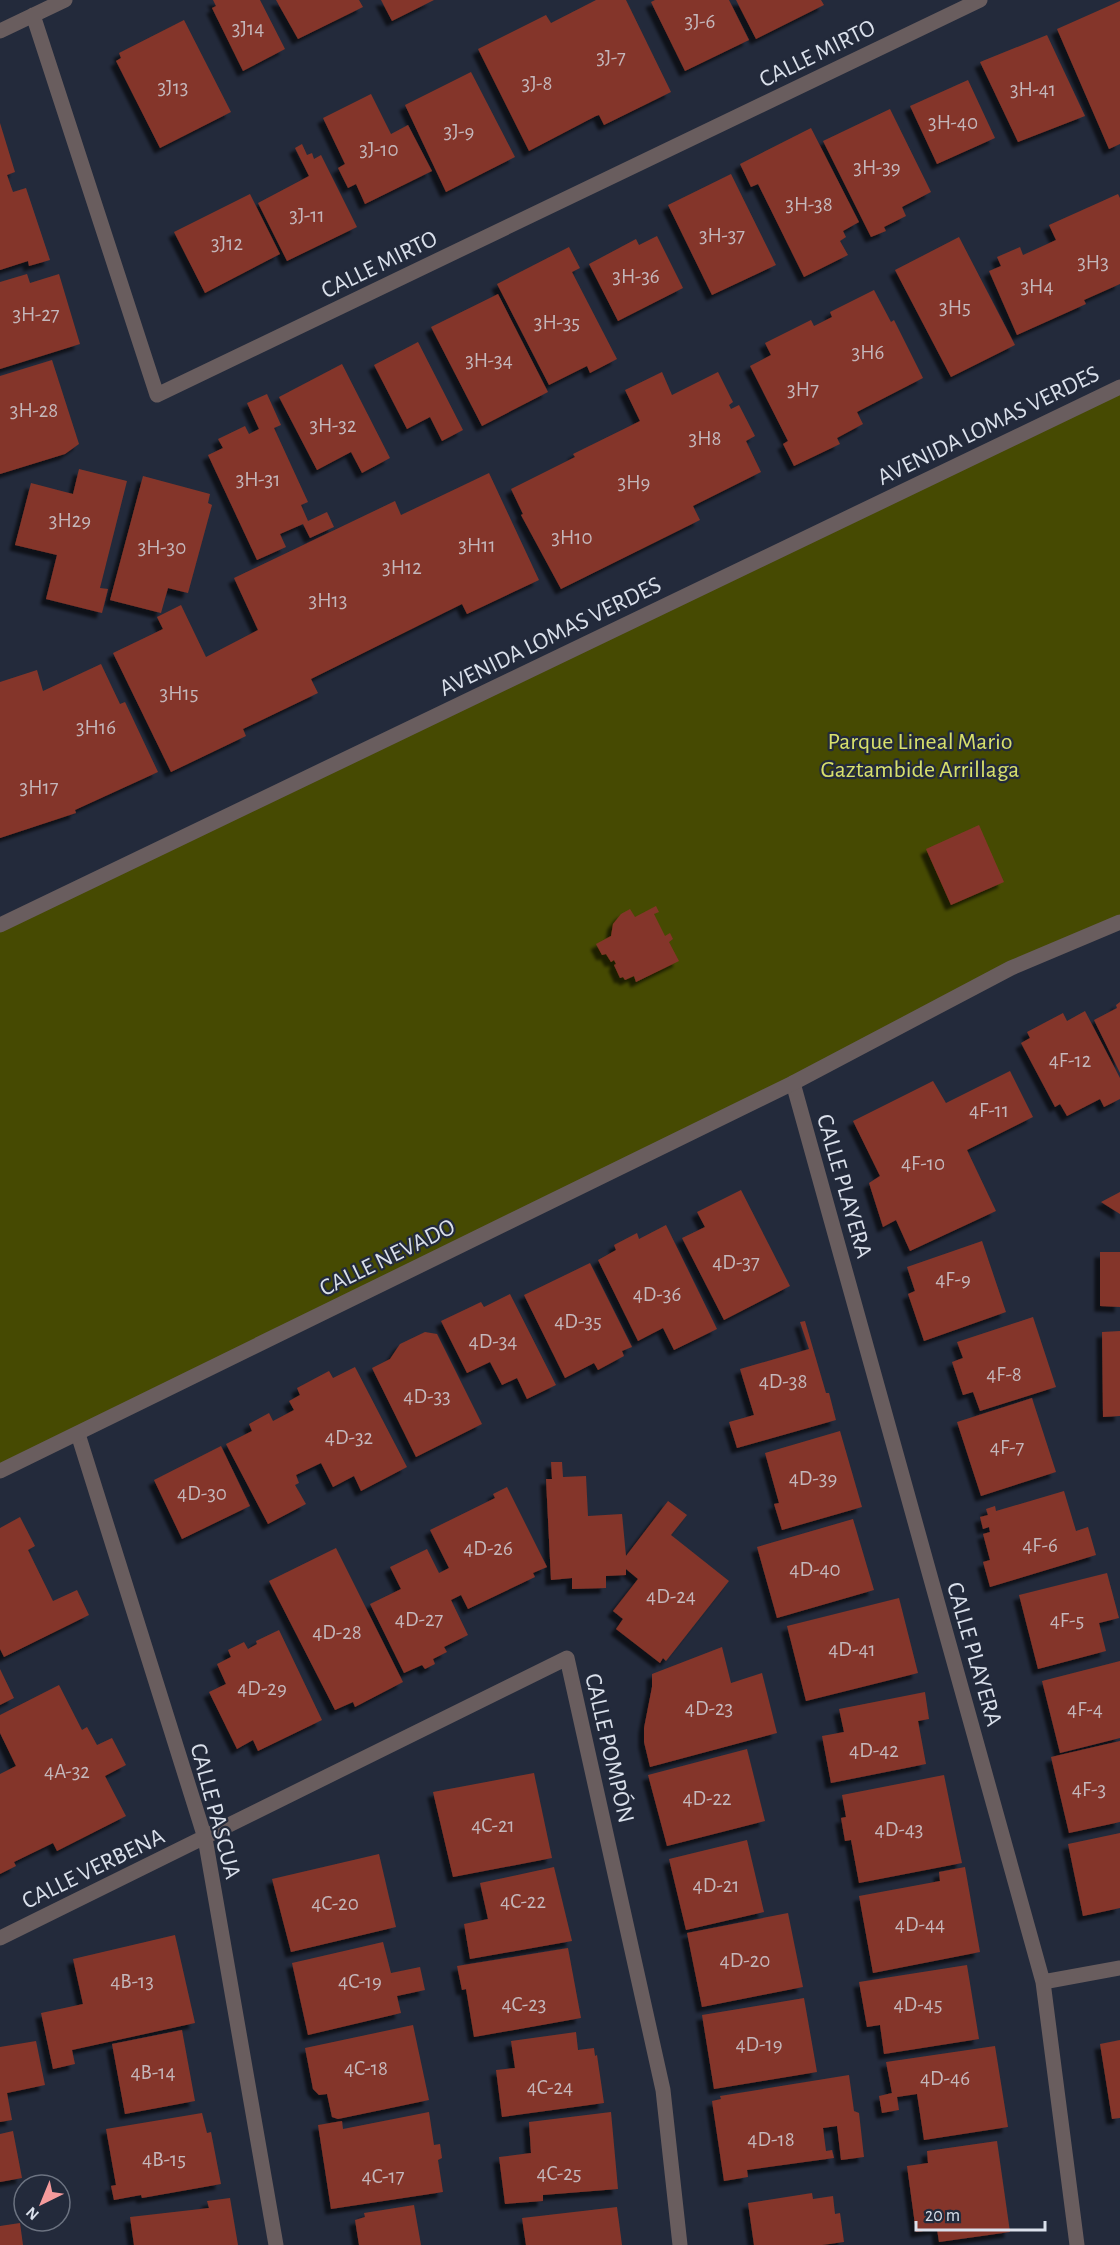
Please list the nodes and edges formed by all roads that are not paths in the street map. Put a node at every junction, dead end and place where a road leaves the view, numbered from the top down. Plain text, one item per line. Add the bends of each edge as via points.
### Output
1 (65, 0) edge
2 (980, 0) edge
3 (33, 15) junction
4 (0, 31) edge
5 (1120, 387) edge
6 (1120, 922) edge
7 (0, 925) edge
8 (793, 1083) junction
9 (78, 1434) junction
10 (0, 1471) edge
11 (205, 1838) junction
12 (0, 1938) edge
13 (1120, 1968) edge
14 (1043, 1982) junction
15 (276, 2245) edge
16 (680, 2245) edge
17 (1077, 2245) edge

1 - 3 street
2 - 3 street, CALLE MIRTO via 157,395
3 - 4 street
5 - 7 street, AVENIDA LOMAS VERDES
6 - 8 street, CALLE NEVADO via 1011,968
8 - 9 street, CALLE NEVADO
8 - 14 street, CALLE PLAYERA
9 - 10 street, CALLE NEVADO
9 - 11 street, CALLE PASCUA
11 - 12 street, CALLE VERBENA
11 - 15 street, CALLE PASCUA
11 - 16 street, CALLE POMPÓN via 567,1658 663,2090
13 - 14 street
14 - 17 street, CALLE PLAYERA

